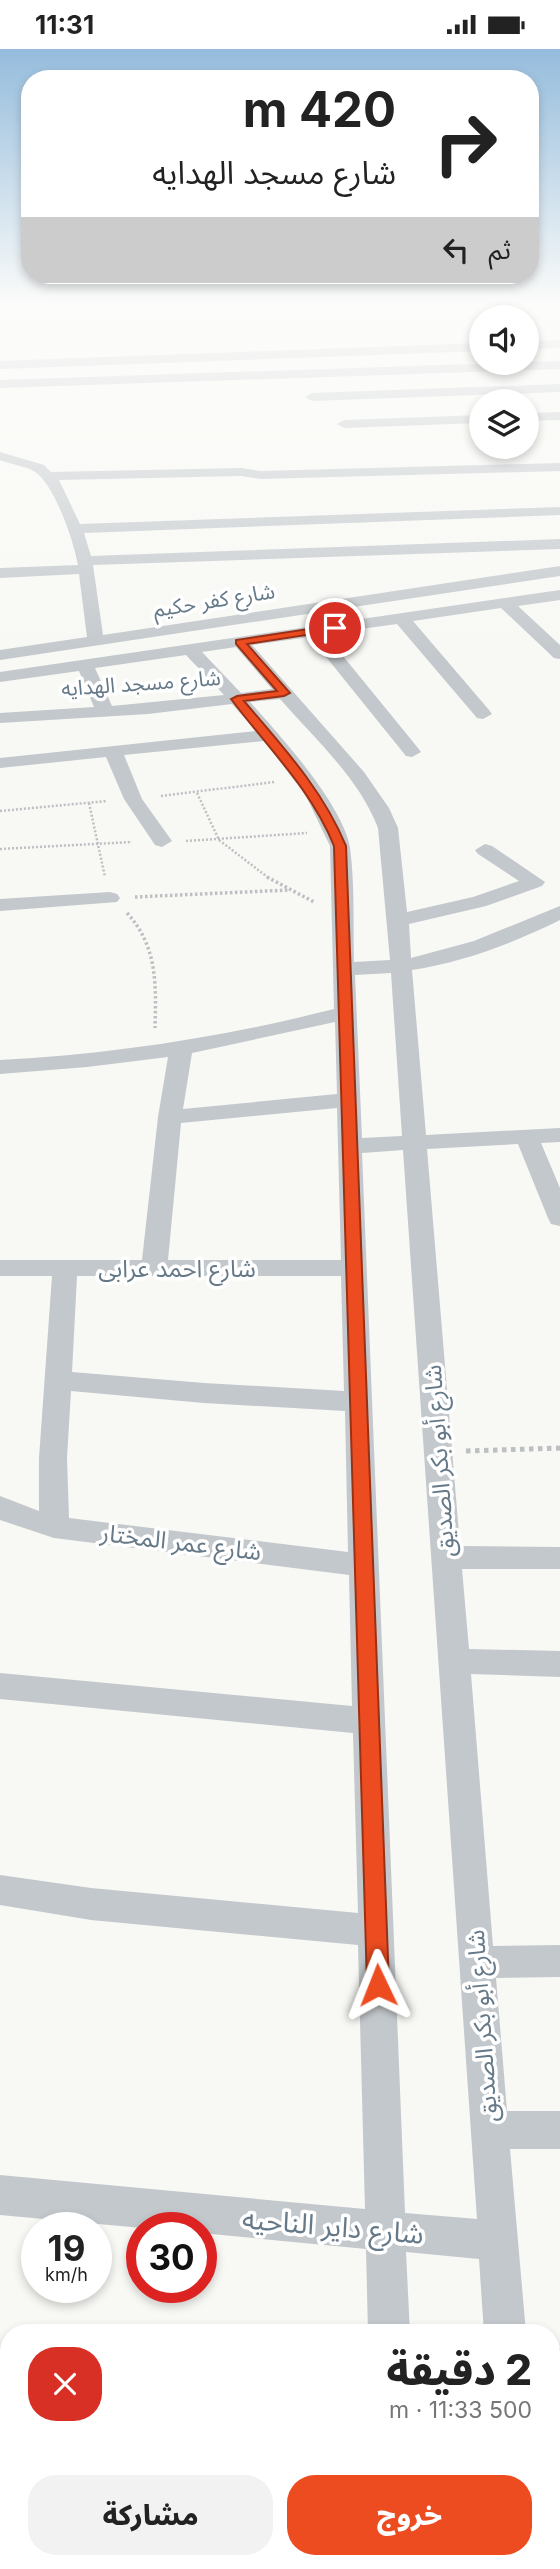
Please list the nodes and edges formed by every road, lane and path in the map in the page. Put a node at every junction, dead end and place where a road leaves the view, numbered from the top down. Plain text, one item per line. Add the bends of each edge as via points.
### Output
1 (0, 456) edge
2 (560, 467) edge
3 (50, 476) junction
4 (560, 512) edge
5 (560, 524) edge
6 (77, 537) junction
7 (143, 542) dead end
8 (105, 544) dead end
9 (560, 544) edge
10 (86, 565) junction
11 (560, 571) edge
12 (0, 573) edge
13 (560, 595) edge
14 (505, 603) junction
15 (401, 618) junction
16 (314, 631) junction
17 (96, 641) junction
18 (240, 642) junction
19 (190, 649) junction
20 (560, 654) edge
21 (0, 655) edge
22 (85, 665) junction
23 (0, 677) edge
24 (284, 693) junction
25 (237, 699) junction
26 (105, 711) junction
27 (483, 714) dead end
28 (0, 718) edge
29 (267, 735) junction
30 (113, 752) junction
31 (412, 752) dead end
32 (0, 763) edge
33 (197, 793) dead end
34 (89, 803) dead end
35 (162, 841) dead end
36 (485, 850) dead end
37 (289, 890) junction
38 (110, 898) junction
39 (0, 905) edge
40 (344, 916) junction
41 (557, 918) edge
42 (398, 920) junction
43 (400, 966) junction
44 (344, 969) junction
45 (345, 1013) junction
46 (181, 1049) junction
47 (156, 1054) junction
48 (0, 1067) edge
49 (349, 1100) junction
50 (170, 1117) junction
51 (560, 1135) edge
52 (527, 1137) junction
53 (414, 1144) junction
54 (351, 1146) junction
55 (560, 1218) edge
56 (0, 1268) edge
57 (65, 1268) junction
58 (154, 1268) junction
59 (355, 1268) junction
60 (59, 1380) junction
61 (359, 1402) junction
62 (560, 1448) edge
63 (438, 1452) junction
64 (0, 1507) edge
65 (54, 1527) junction
66 (446, 1557) junction
67 (560, 1558) edge
68 (364, 1565) junction
69 (454, 1661) junction
70 (560, 1664) edge
71 (0, 1686) edge
72 (369, 1721) junction
73 (0, 1890) edge
74 (376, 1931) junction
75 (477, 1962) junction
76 (560, 1962) edge
77 (489, 2130) junction
78 (560, 2130) edge
79 (0, 2195) edge
80 (386, 2231) junction
81 (498, 2241) junction
82 (389, 2324) edge
83 (504, 2324) edge

1 - 3 street via 32,465
2 - 3 street
3 - 6 street
4 - 6 street
5 - 7 street
6 - 8 street
6 - 10 street
9 - 10 street
10 - 12 street
10 - 17 street
11 - 17 street, شارع كفر حكيم
13 - 14 street, شارع كفر حكيم
14 - 15 street, شارع كفر حكيم
14 - 20 street
15 - 16 street, شارع كفر حكيم
15 - 27 street
16 - 18 street, شارع كفر حكيم
16 - 31 street
17 - 21 street, شارع كفر حكيم
18 - 19 street, شارع كفر حكيم
18 - 24 street, شارع أبو بكر الصديق
19 - 22 street, شارع كفر حكيم
19 - 25 street
22 - 23 street, شارع كفر حكيم
22 - 26 street
24 - 25 street, شارع مسجد الهدايه
24 - 42 street, شارع أبو بكر الصديق via 380,808 388,828
25 - 26 street, شارع مسجد الهدايه
25 - 29 street
26 - 28 street, شارع مسجد الهدايه
29 - 30 street
29 - 40 street via 303,778 335,831
30 - 32 street
30 - 35 street via 133,799
33 - 37 path via 219,840
34 - 38 path
36 - 42 street via 535,882 479,902
37 - 38 path
37 - 40 path
38 - 39 street
38 - 47 path via 130,915 150,943
40 - 44 street
41 - 43 street
42 - 43 street, شارع أبو بكر الصديق
43 - 44 street
43 - 53 street, شارع أبو بكر الصديق
44 - 45 street
45 - 46 street
45 - 49 street
46 - 47 street
46 - 50 street
47 - 48 street
49 - 50 street
49 - 54 street
50 - 58 street
51 - 52 street
52 - 53 street
52 - 55 street
53 - 54 street
53 - 63 street, شارع أبو بكر الصديق
54 - 59 street
56 - 57 street, شارع احمد عرابى
57 - 58 street, شارع احمد عرابى
57 - 60 street
58 - 59 street, شارع احمد عرابى
59 - 61 street
60 - 61 street
60 - 65 street
61 - 68 street
62 - 63 path
63 - 66 street, شارع أبو بكر الصديق
64 - 65 street, شارع عمر المختار
65 - 68 street, شارع عمر المختار
66 - 67 street
66 - 69 street, شارع أبو بكر الصديق
68 - 72 street
69 - 70 street
69 - 75 street, شارع أبو بكر الصديق
71 - 72 street
72 - 74 street
73 - 74 street via 91,1905
74 - 80 street
75 - 76 street
75 - 77 street, شارع أبو بكر الصديق
77 - 78 street
77 - 81 street, شارع أبو بكر الصديق
79 - 80 street, شارع داير الناحيه
80 - 81 street, شارع داير الناحيه
80 - 82 street
81 - 83 street, شارع أبو بكر الصديق

